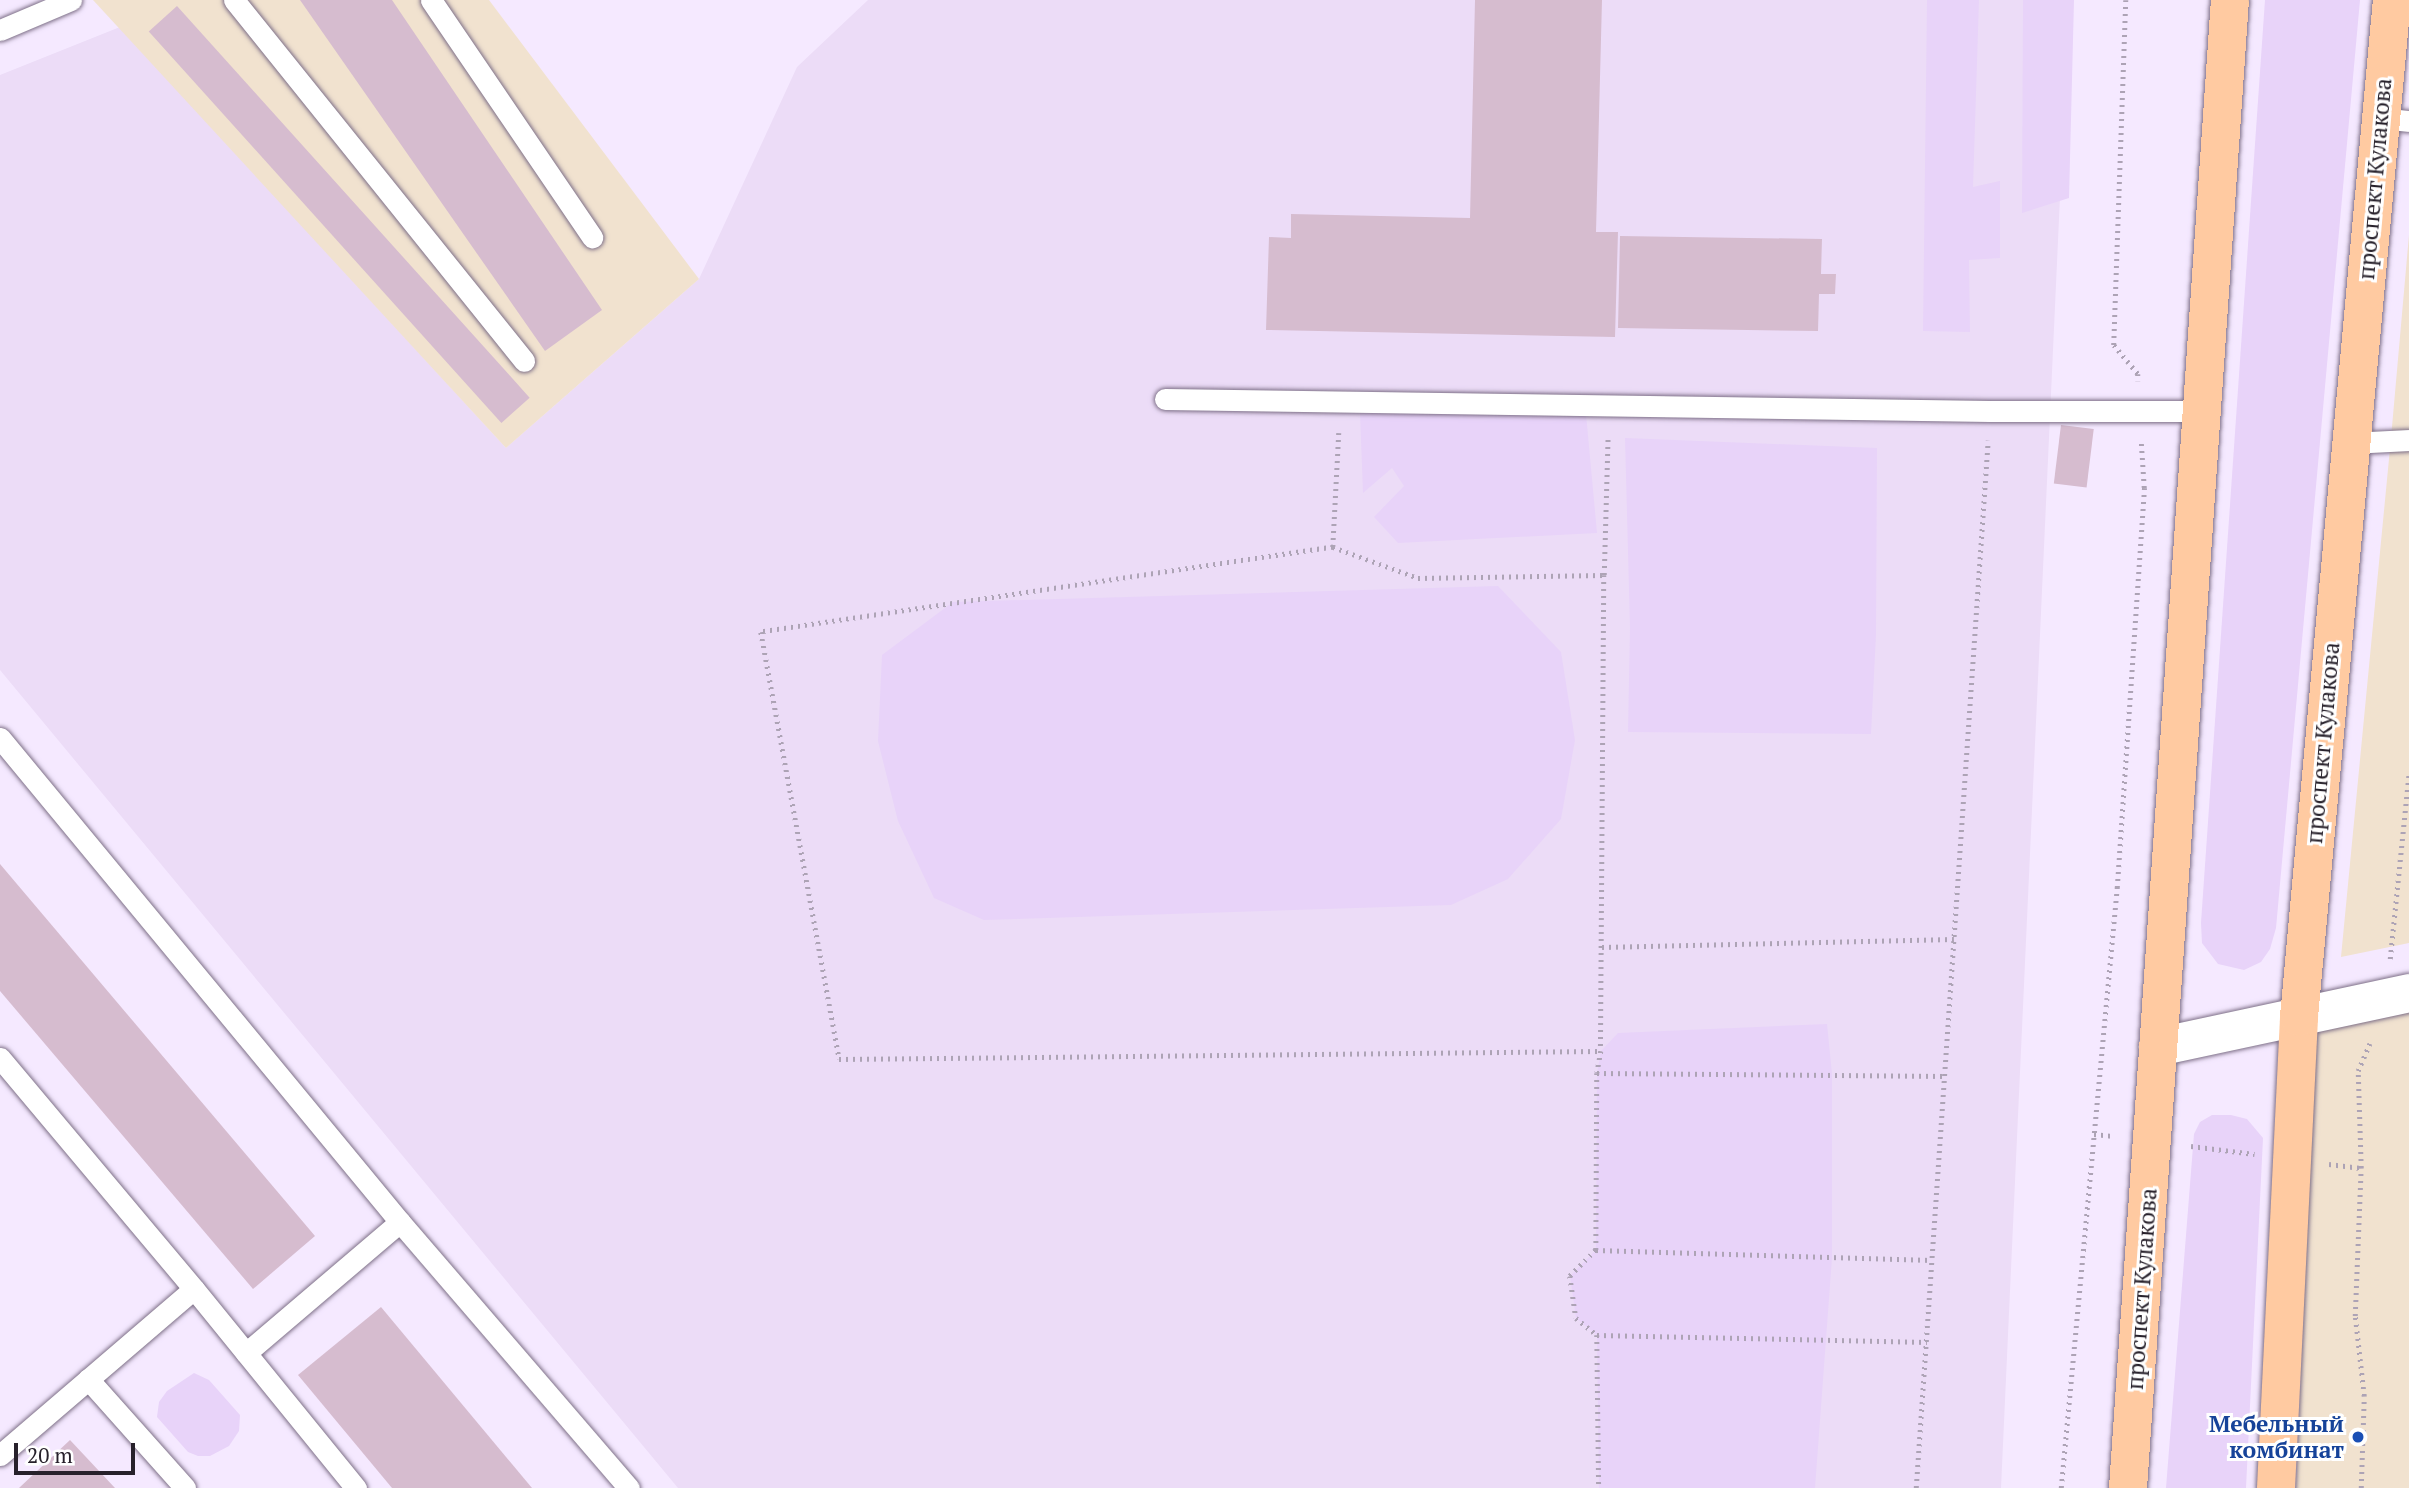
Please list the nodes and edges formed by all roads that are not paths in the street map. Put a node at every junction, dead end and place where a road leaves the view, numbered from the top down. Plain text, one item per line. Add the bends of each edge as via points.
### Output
1 (71, 0) edge
2 (234, 0) edge
3 (431, 0) edge
4 (2230, 0) edge
5 (2392, 0) edge
6 (0, 30) edge
7 (2395, 120) edge
8 (592, 237) dead end
9 (524, 360) dead end
10 (1165, 399) dead end
11 (2202, 411) junction
12 (2409, 440) edge
13 (2350, 443) junction
14 (0, 738) edge
15 (2409, 993) edge
16 (2299, 1017) junction
17 (2158, 1047) junction
18 (0, 1058) edge
19 (400, 1222) junction
20 (194, 1289) junction
21 (246, 1353) junction
22 (88, 1378) junction
23 (0, 1455) edge
24 (186, 1488) edge
25 (356, 1488) edge
26 (629, 1488) edge
27 (2127, 1488) edge
28 (2276, 1488) edge

1 - 6 lane
2 - 9 lane
3 - 8 lane
4 - 11 main road, проспект Кулакова
5 - 7 main road, проспект Кулакова
7 - 13 main road, проспект Кулакова
10 - 11 lane
11 - 17 main road, проспект Кулакова
12 - 13 lane
13 - 16 main road, проспект Кулакова
14 - 19 lane
15 - 16 street
16 - 17 street
16 - 28 main road, проспект Кулакова
17 - 27 main road, проспект Кулакова
18 - 20 lane
19 - 21 lane
19 - 26 lane
20 - 21 lane
20 - 22 lane
21 - 25 lane
22 - 23 lane
22 - 24 lane

